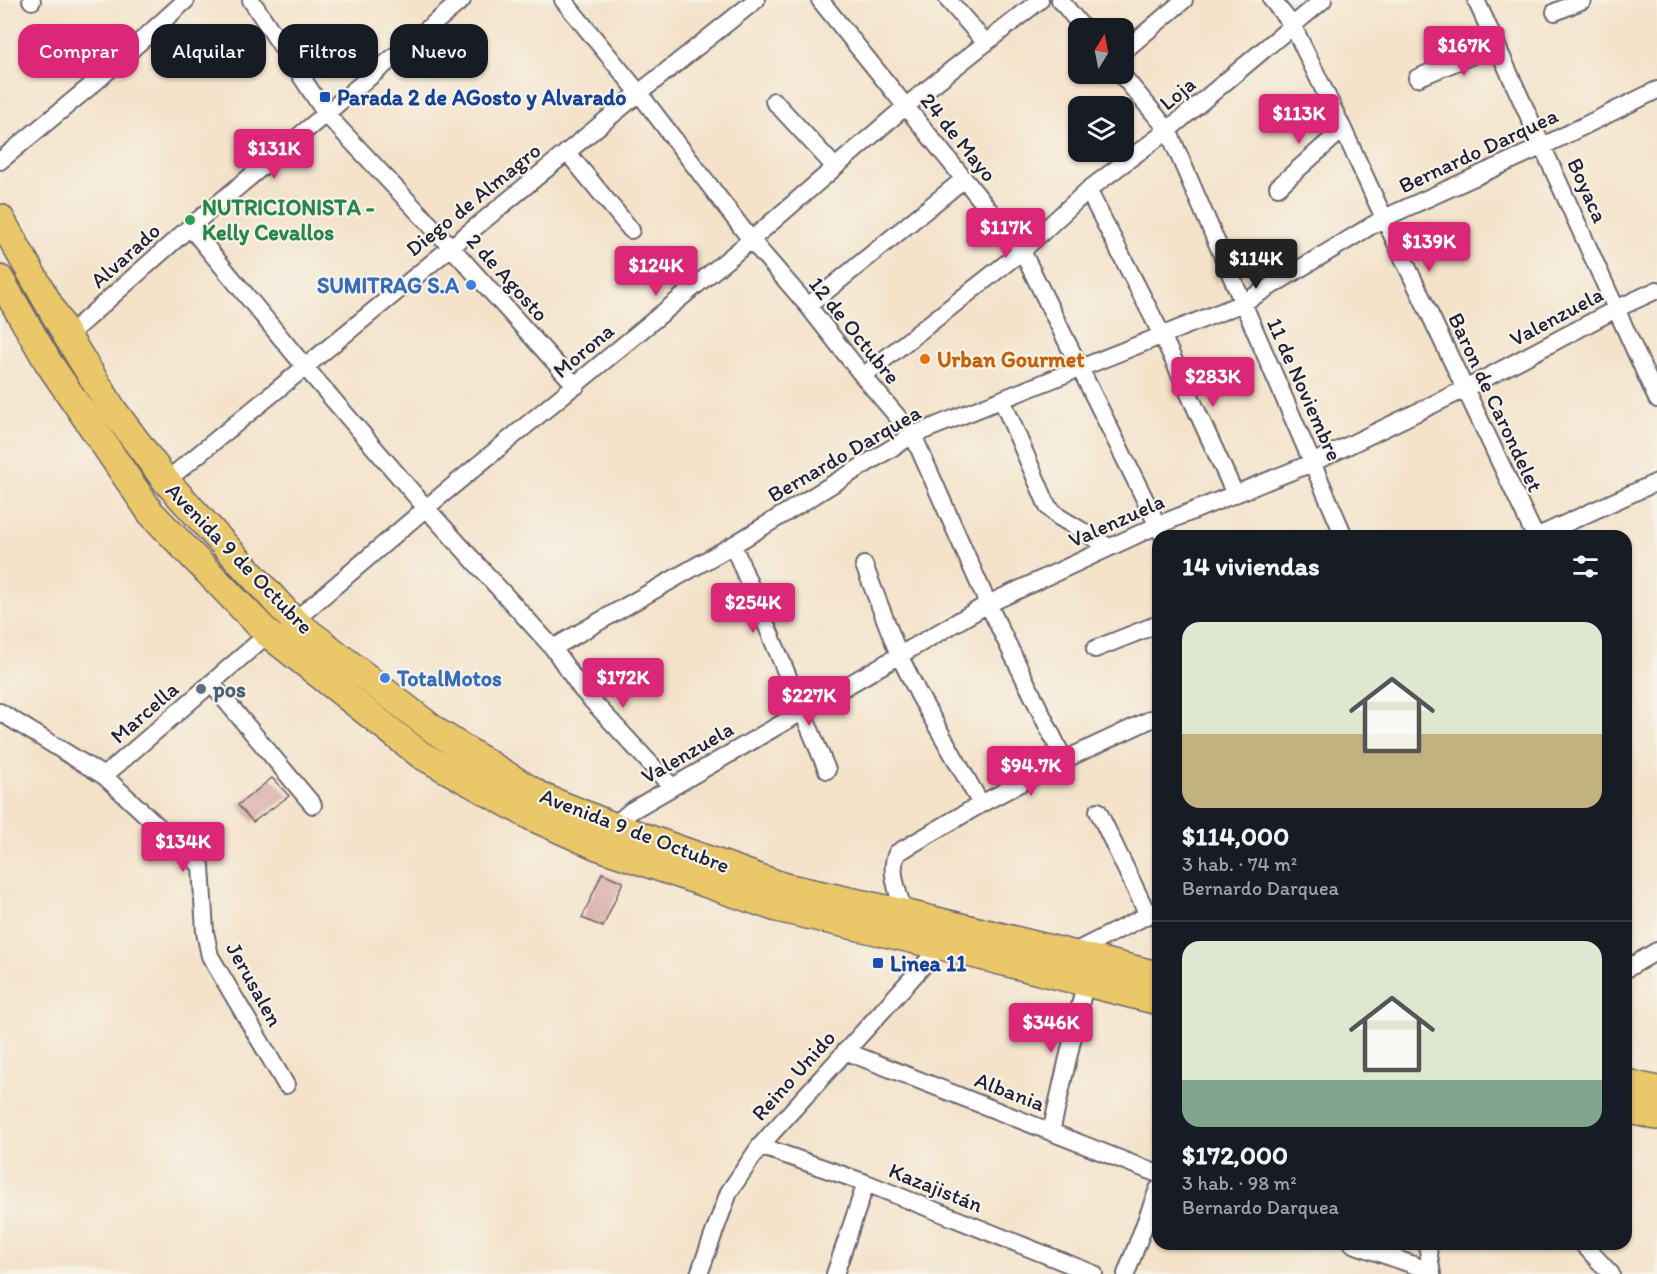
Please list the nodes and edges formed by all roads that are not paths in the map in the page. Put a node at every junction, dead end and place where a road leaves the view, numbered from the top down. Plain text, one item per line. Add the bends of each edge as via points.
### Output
1 (186, 0) edge
2 (251, 0) edge
3 (563, 0) edge
4 (756, 0) edge
5 (820, 0) edge
6 (948, 0) edge
7 (1040, 0) edge
8 (1060, 0) edge
9 (1184, 0) edge
10 (1272, 0) edge
11 (1323, 0) edge
12 (1476, 0) edge
13 (1583, 0) edge
14 (459, 1) edge
15 (1555, 12) dead end
16 (1075, 18) edge
17 (1293, 26) junction
18 (1134, 42) edge
19 (986, 43) junction
20 (1497, 45) junction
21 (1417, 78) dead end
22 (1129, 84) edge
23 (1657, 90) edge
24 (639, 93) junction
25 (774, 101) dead end
26 (906, 106) junction
27 (326, 114) junction
28 (1343, 129) junction
29 (1168, 130) junction
30 (1543, 146) junction
31 (567, 152) junction
32 (0, 161) edge
33 (835, 168) junction
34 (964, 179) junction
35 (1278, 187) dead end
36 (1088, 190) junction
37 (0, 218) edge
38 (1384, 218) junction
39 (190, 227) junction
40 (631, 230) dead end
41 (751, 240) junction
42 (451, 247) junction
43 (1022, 251) junction
44 (0, 279) edge
45 (1657, 290) edge
46 (1243, 303) junction
47 (808, 306) junction
48 (1616, 309) junction
49 (67, 336) junction
50 (1162, 336) junction
51 (305, 367) junction
52 (1081, 368) junction
53 (863, 376) junction
54 (576, 386) junction
55 (1465, 389) junction
56 (1657, 399) edge
57 (1002, 400) junction
58 (913, 435) junction
59 (1312, 463) junction
60 (166, 481) junction
61 (1657, 482) edge
62 (1235, 494) junction
63 (426, 508) junction
64 (1161, 530) edge
65 (1341, 530) edge
66 (1534, 530) edge
67 (1550, 530) edge
68 (1152, 533) edge
69 (734, 544) junction
70 (1109, 548) junction
71 (864, 565) dead end
72 (987, 604) junction
73 (294, 621) junction
74 (1152, 626) edge
75 (268, 634) junction
76 (553, 648) junction
77 (1095, 649) dead end
78 (899, 655) junction
79 (211, 683) junction
80 (804, 710) junction
81 (0, 712) edge
82 (1152, 719) edge
83 (1064, 760) junction
84 (828, 770) dead end
85 (104, 776) junction
86 (672, 787) junction
87 (981, 804) junction
88 (313, 805) dead end
89 (1098, 811) dead end
90 (613, 826) junction
91 (1152, 910) edge
92 (904, 913) junction
93 (1152, 913) edge
94 (946, 936) junction
95 (1657, 951) edge
96 (1069, 955) junction
97 (1632, 966) edge
98 (1152, 974) edge
99 (1085, 984) junction
100 (1152, 1000) edge
101 (845, 1051) junction
102 (1632, 1084) edge
103 (286, 1085) dead end
104 (1657, 1090) edge
105 (1632, 1110) edge
106 (1657, 1116) edge
107 (1051, 1132) junction
108 (760, 1146) junction
109 (1152, 1172) edge
110 (866, 1183) junction
111 (1152, 1205) edge
112 (1370, 1250) edge
113 (1428, 1250) edge
114 (1589, 1250) edge
115 (1431, 1272) edge
116 (699, 1274) edge
117 (835, 1274) edge
118 (1094, 1274) edge
119 (1126, 1274) edge
120 (1611, 1274) edge

1 - 32 street via 99,80
2 - 27 street, 2 de Agosto
3 - 24 street, 12 de Octubre
4 - 24 street, Diego de Almagro
5 - 26 street, 24 de Mayo
6 - 19 street
7 - 19 street, Morona
8 - 16 street
9 - 18 street
10 - 17 street, Baron de Carondelet
11 - 17 street, Loja
12 - 20 street, Boyaca
13 - 15 street
14 - 27 street, Alvarado
17 - 28 street, Baron de Carondelet
17 - 29 street, Loja
19 - 26 street, Morona
20 - 21 street
20 - 30 street, Boyaca
22 - 29 street, 11 de Noviembre
23 - 30 street, Bernardo Darquea
24 - 31 street, Diego de Almagro
24 - 41 street, 12 de Octubre
25 - 33 street
26 - 33 street, Morona
26 - 34 street, 24 de Mayo
27 - 39 street, Alvarado
27 - 42 street, 2 de Agosto
28 - 35 street
28 - 38 street, Baron de Carondelet
29 - 36 street, Loja
29 - 46 street, 11 de Noviembre
30 - 38 street, Bernardo Darquea
30 - 48 street, Boyaca
31 - 40 street
31 - 42 street, Diego de Almagro
33 - 41 street, Morona
34 - 43 street, 24 de Mayo
34 - 47 street
36 - 43 street, Loja
36 - 50 street
37 - 49 main road, Avenida 9 de Octubre
38 - 46 street, Bernardo Darquea
38 - 55 street, Baron de Carondelet
39 - 49 street, Alvarado
39 - 51 street
41 - 47 street, 12 de Octubre
41 - 54 street, Morona
42 - 51 street, Diego de Almagro
42 - 54 street, 2 de Agosto
43 - 52 street, 24 de Mayo
43 - 53 street, Loja
44 - 75 main road, Avenida 9 de Octubre via 48,362 151,513
45 - 48 street, Valenzuela
46 - 50 street, Bernardo Darquea
46 - 59 street, 11 de Noviembre
47 - 53 street, 12 de Octubre
48 - 55 street, Valenzuela
48 - 56 street, Boyaca
49 - 60 main road, Avenida 9 de Octubre via 113,410
50 - 52 street, Bernardo Darquea
50 - 62 street
51 - 60 street, Diego de Almagro
51 - 63 street
52 - 57 street, Bernardo Darquea
52 - 64 street, 24 de Mayo
53 - 58 street, 12 de Octubre
54 - 63 street, Morona
55 - 59 street, Valenzuela
55 - 66 street, Baron de Carondelet
57 - 58 street, Bernardo Darquea
57 - 70 street via 1048,507
58 - 69 street, Bernardo Darquea
58 - 72 street, 12 de Octubre
59 - 62 street, Valenzuela
59 - 65 street, 11 de Noviembre
60 - 73 main road, Avenida 9 de Octubre
61 - 67 street
62 - 64 street, Valenzuela
63 - 73 street, Morona
63 - 76 street
68 - 70 street, Valenzuela
69 - 76 street, Bernardo Darquea
69 - 80 street
70 - 72 street, Valenzuela
71 - 78 street
72 - 78 street, Valenzuela
72 - 83 street, 12 de Octubre
73 - 90 main road, Avenida 9 de Octubre via 437,732 542,796
74 - 77 street
75 - 79 street, Marcella
75 - 94 main road, Avenida 9 de Octubre via 421,754 532,817 597,846 777,908
76 - 86 street via 582,690
78 - 80 street, Valenzuela
78 - 87 street
79 - 85 street, Marcella
79 - 88 street
80 - 84 street
80 - 86 street, Valenzuela
81 - 85 street, Jerusalen
82 - 83 street
83 - 87 street
85 - 103 street, Jerusalen via 201,866 210,956
86 - 90 street, Valenzuela
87 - 92 street via 897,853 893,872
89 - 91 street
90 - 92 main road, Avenida 9 de Octubre via 785,887
92 - 94 main road, Avenida 9 de Octubre
93 - 96 street
94 - 96 main road, Avenida 9 de Octubre
94 - 99 main road, Avenida 9 de Octubre
94 - 101 street, Reino Unido
95 - 97 street
96 - 98 main road, Avenida 9 de Octubre
99 - 100 main road, Avenida 9 de Octubre
99 - 107 street
101 - 107 street, Albania
101 - 108 street, Reino Unido
102 - 104 main road
105 - 106 main road
107 - 109 street, Albania
108 - 110 street, Kazajistán
108 - 116 street, Reino Unido via 729,1192
110 - 117 street
110 - 118 street, Kazajistán
111 - 119 street
112 - 115 street
113 - 115 street
114 - 120 street

